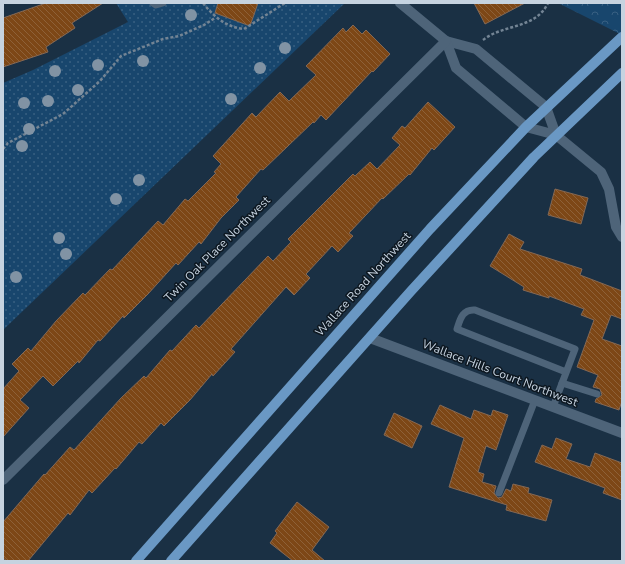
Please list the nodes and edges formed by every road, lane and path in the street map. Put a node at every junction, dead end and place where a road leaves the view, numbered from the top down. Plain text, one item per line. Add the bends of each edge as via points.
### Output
1 (153, 3) edge
2 (163, 3) edge
3 (203, 3) edge
4 (285, 3) edge
5 (400, 3) edge
6 (548, 3) edge
7 (215, 18) junction
8 (622, 37) edge
9 (446, 41) junction
10 (476, 49) junction
11 (622, 73) edge
12 (546, 107) junction
13 (526, 127) junction
14 (556, 135) junction
15 (3, 149) edge
16 (622, 237) edge
17 (370, 338) junction
18 (566, 372) junction
19 (562, 383) junction
20 (597, 394) dead end
21 (535, 400) junction
22 (553, 407) junction
23 (622, 433) edge
24 (4, 476) edge
25 (499, 493) dead end
26 (136, 561) edge
27 (171, 561) edge

1 - 2 lane
3 - 7 path
4 - 7 path via 244,29
5 - 9 street
6 - 10 path via 542,14 531,21 484,39
7 - 15 path via 180,36 163,39 121,56 100,81 63,114 8,143
8 - 12 main road, Wallace Road Northwest
9 - 10 street
9 - 13 street via 456,68
9 - 24 street, Twin Oak Place Northwest
10 - 12 street
11 - 14 main road
12 - 13 main road, Wallace Road Northwest
12 - 14 street
13 - 14 street
13 - 26 main road, Wallace Road Northwest via 342,327
14 - 16 street via 601,172 609,189 616,228
14 - 17 main road
17 - 21 street, Wallace Hills Court Northwest
17 - 27 main road
18 - 18 lane via 457,329 461,316 475,310 575,349
18 - 19 lane
19 - 20 lane
19 - 22 lane
21 - 22 street, Wallace Hills Court Northwest
21 - 25 lane
22 - 23 street, Wallace Hills Court Northwest

